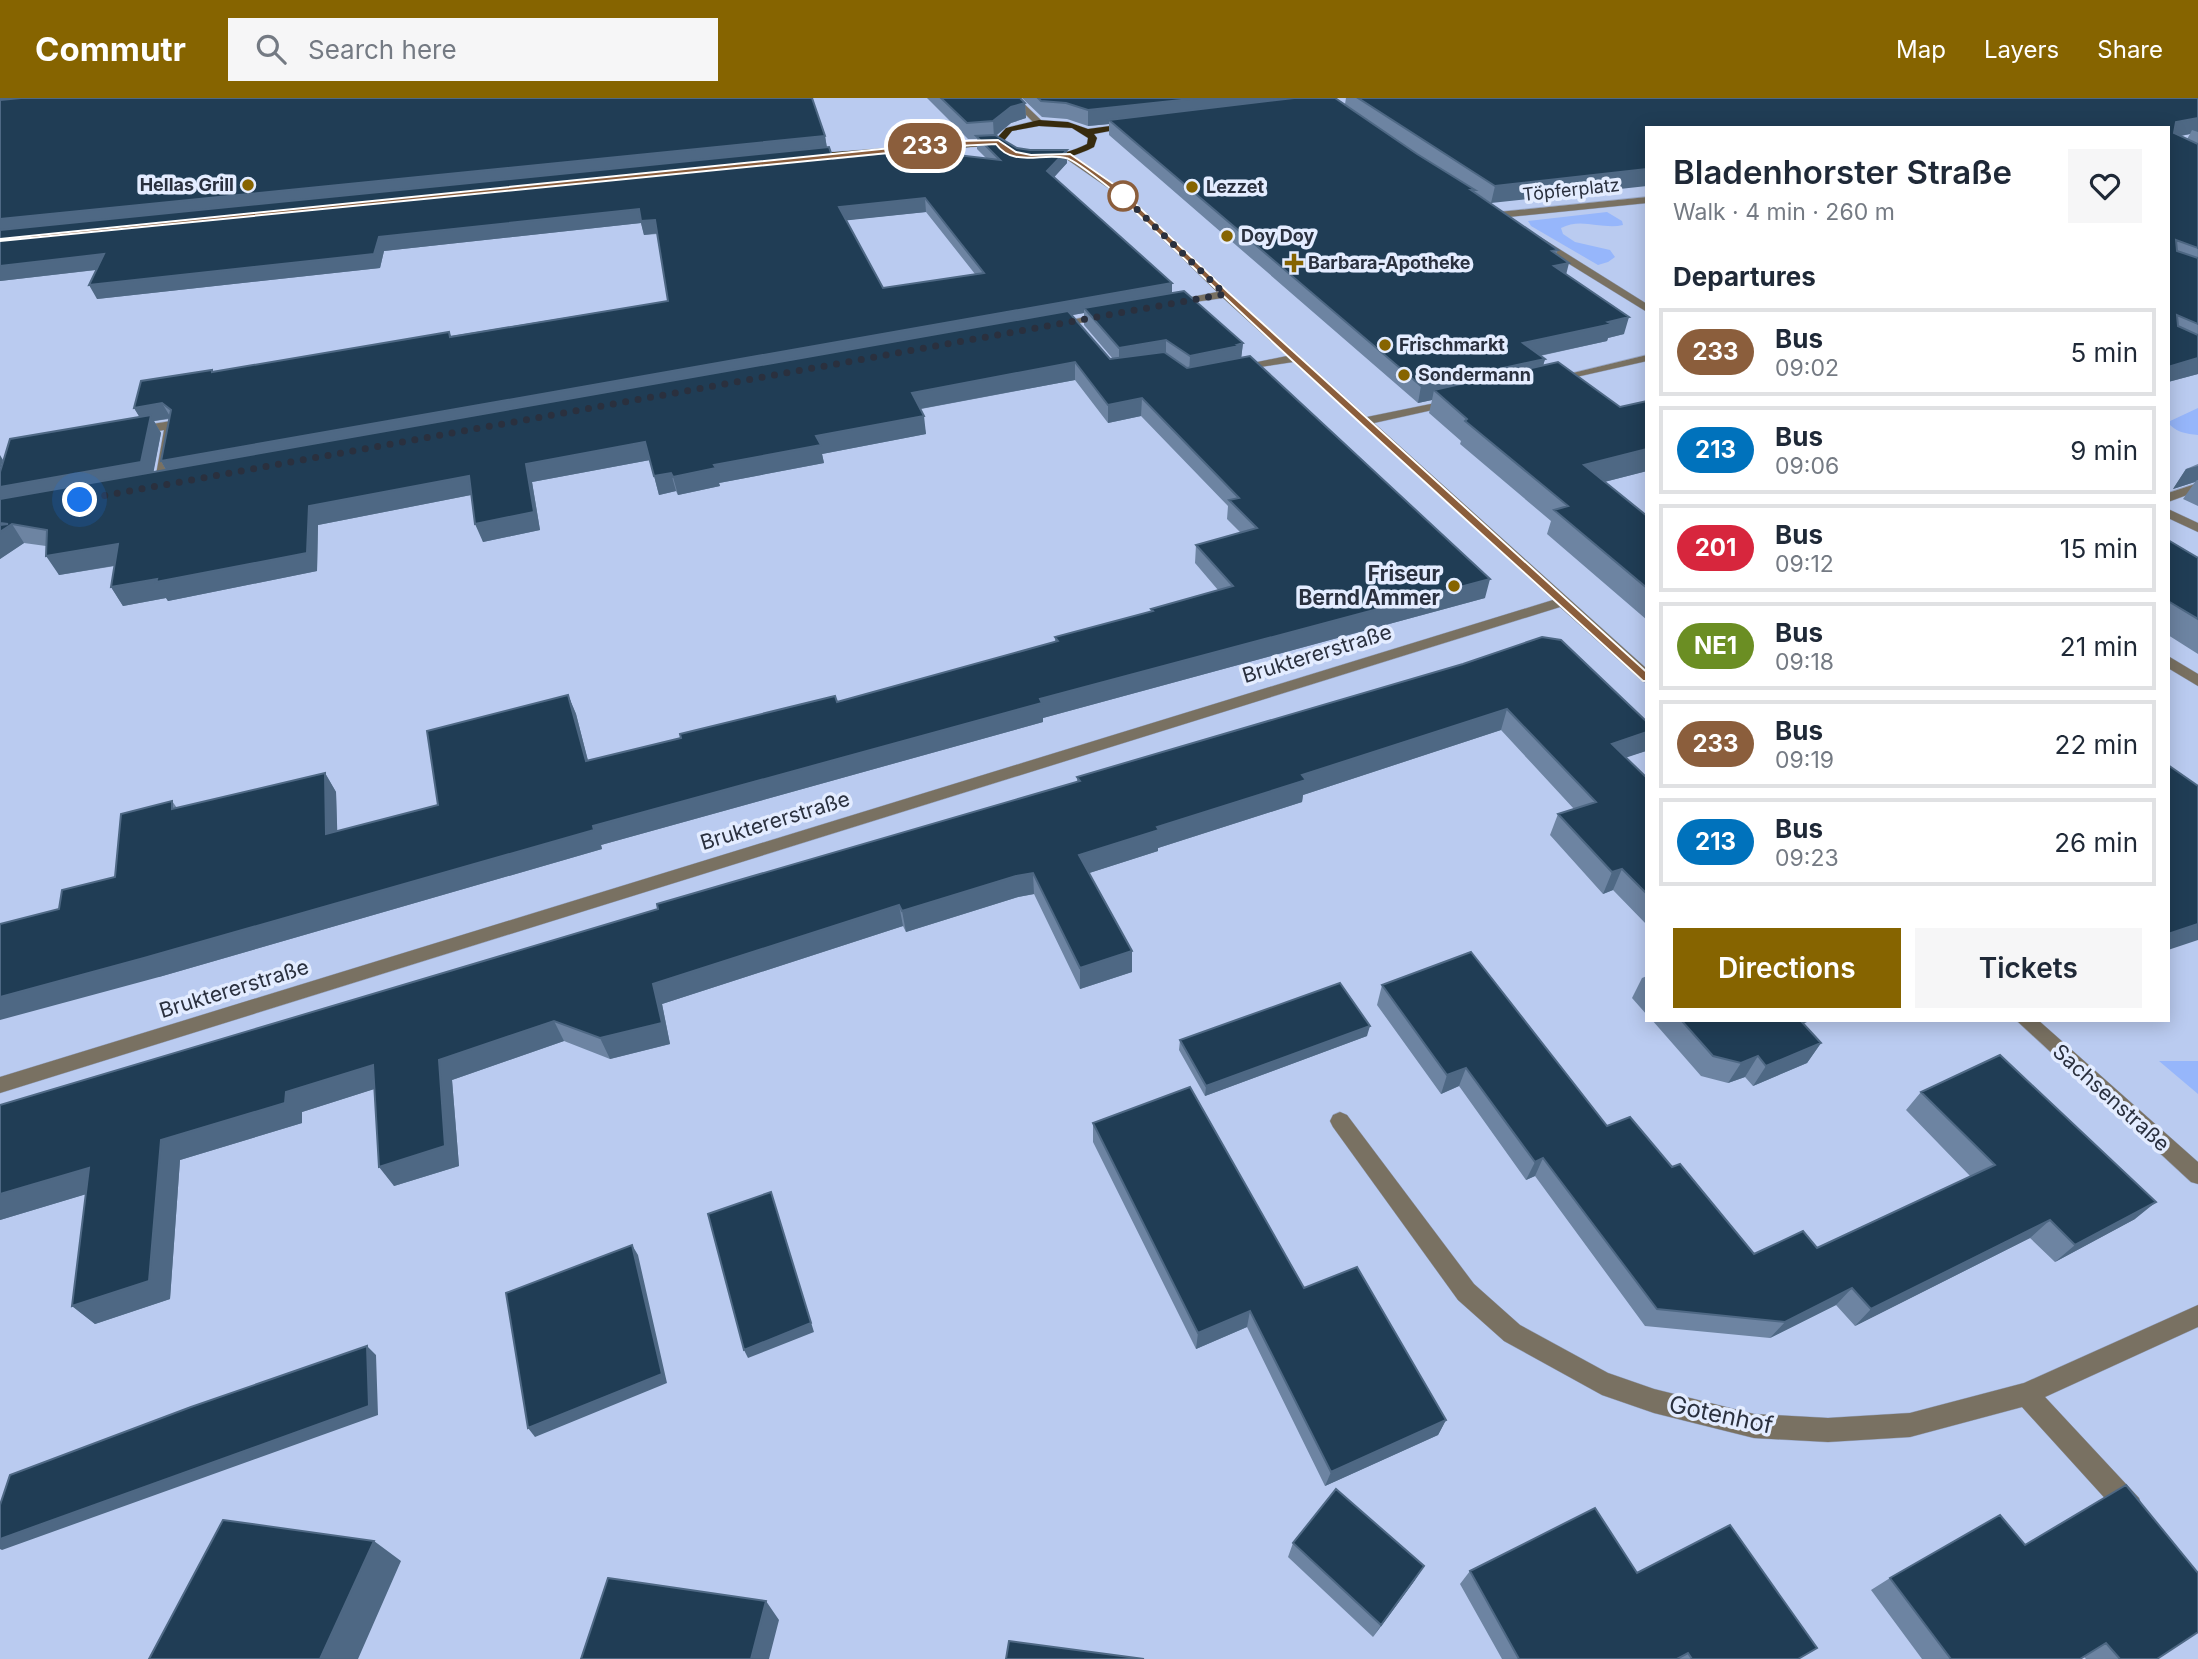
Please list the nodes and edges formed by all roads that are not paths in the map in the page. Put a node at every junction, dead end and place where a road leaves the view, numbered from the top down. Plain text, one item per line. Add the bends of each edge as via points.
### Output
1 (1013, 98) edge
2 (1039, 123) junction
3 (1148, 124) edge
4 (1088, 132) junction
5 (998, 142) junction
6 (1068, 156) junction
7 (792, 158) edge
8 (1645, 200) edge
9 (1487, 208) edge
10 (1498, 215) junction
11 (1510, 222) edge
12 (1521, 229) edge
13 (1225, 294) junction
14 (1161, 305) edge
15 (1645, 308) edge
16 (1123, 312) edge
17 (1045, 326) edge
18 (1295, 358) junction
19 (1645, 358) edge
20 (1227, 371) edge
21 (1540, 382) edge
22 (1460, 400) edge
23 (1366, 421) junction
24 (119, 433) edge
25 (174, 483) edge
26 (2198, 487) edge
27 (2170, 498) edge
28 (2170, 514) edge
29 (2198, 528) edge
30 (1564, 601) junction
31 (2170, 662) edge
32 (1645, 676) edge
33 (2198, 681) edge
34 (2027, 1022) edge
35 (0, 1085) edge
36 (1340, 1121) dead end
37 (2198, 1175) edge
38 (2198, 1316) edge
39 (2026, 1394) junction
40 (2144, 1521) edge

1 - 2 street
2 - 4 main road via 1076,126
2 - 5 main road via 1009,129
3 - 4 main road
4 - 6 main road via 1093,138 1091,145
5 - 6 main road via 1023,156
5 - 7 main road
6 - 13 street via 1116,190
8 - 10 street, Töpferplatz
9 - 10 street, Töpferplatz
10 - 11 street, Töpferplatz
12 - 15 street, Töpferplatz
13 - 14 street
13 - 18 street
16 - 17 street via 1076,327
18 - 20 street
18 - 23 street
19 - 21 street
22 - 23 street
23 - 30 street
24 - 25 street via 171,425 153,487
26 - 27 street
28 - 29 street
30 - 32 street
30 - 35 street, Bruktererstraße
31 - 33 street
34 - 37 street, Sachsenstraße
36 - 39 street, Gotenhof via 1466,1292 1512,1333 1602,1384 1754,1426 1828,1430 1910,1425
38 - 39 street, Gotenhof
39 - 40 street

